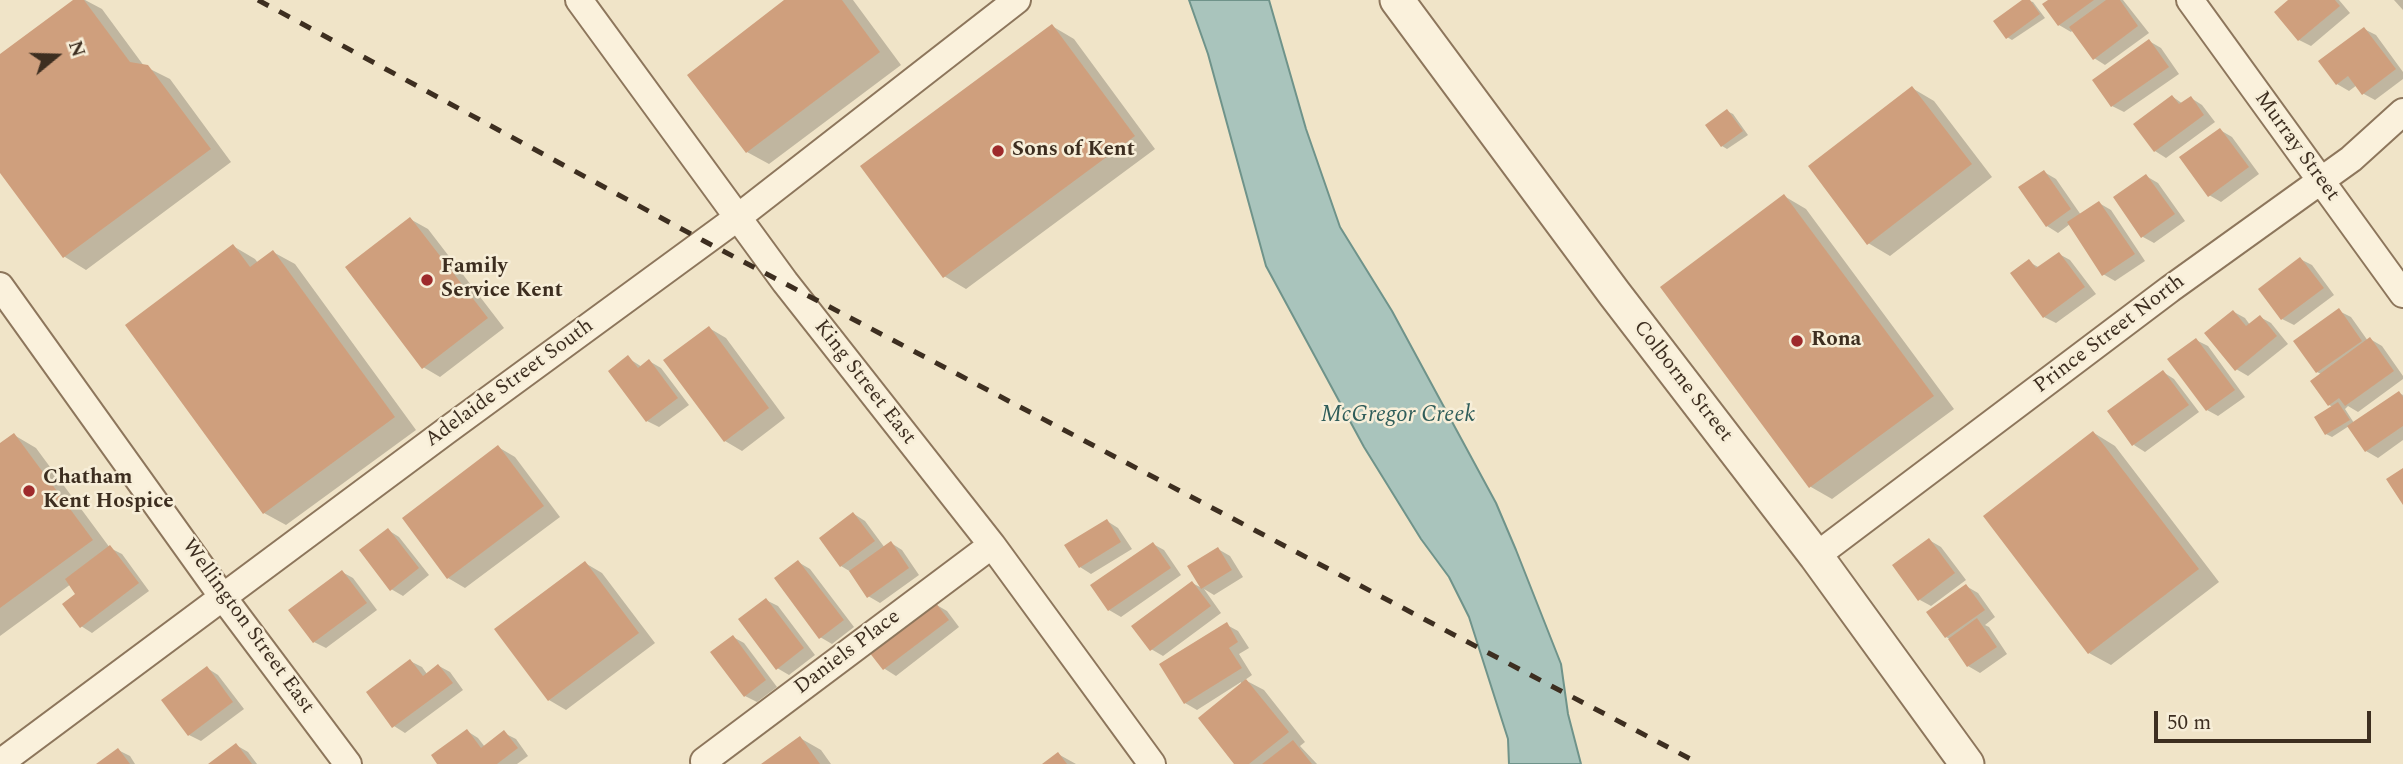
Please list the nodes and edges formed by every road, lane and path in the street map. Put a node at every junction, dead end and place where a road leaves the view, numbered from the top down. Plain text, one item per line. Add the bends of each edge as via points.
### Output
1 (579, 0) edge
2 (1017, 0) edge
3 (1397, 0) edge
4 (2190, 0) edge
5 (2403, 113) edge
6 (2320, 181) junction
7 (737, 218) junction
8 (0, 286) edge
9 (2403, 294) edge
10 (992, 545) junction
11 (1816, 556) junction
12 (222, 596) junction
13 (16, 759) edge
14 (704, 761) dead end
15 (348, 764) edge
16 (1152, 764) edge
17 (1967, 764) edge

1 - 7 street, King Street East
2 - 7 street, Adelaide Street South
3 - 11 street, Colborne Street
4 - 6 street, Murray Street
5 - 6 street, Prince Street North
6 - 9 street, Murray Street
6 - 11 street, Prince Street North
7 - 10 street, King Street East
7 - 12 street, Adelaide Street South
8 - 12 street, Wellington Street East
10 - 14 street, Daniels Place
10 - 16 street, King Street East
11 - 17 street, Colborne Street
12 - 13 street, Adelaide Street South
12 - 15 street, Wellington Street East

